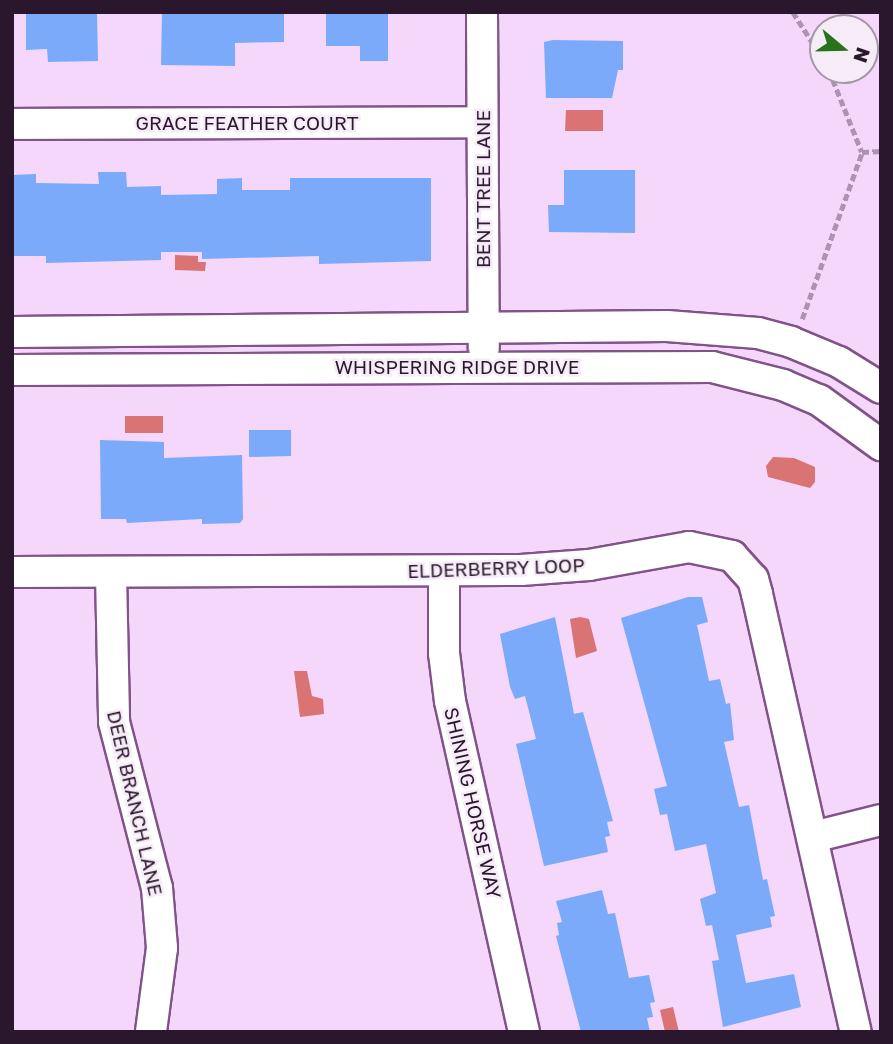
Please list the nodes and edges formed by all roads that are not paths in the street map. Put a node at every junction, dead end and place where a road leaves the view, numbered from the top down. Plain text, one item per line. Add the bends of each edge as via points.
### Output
1 (482, 12) edge
2 (482, 122) junction
3 (12, 124) edge
4 (483, 329) junction
5 (12, 332) edge
6 (484, 367) junction
7 (12, 370) edge
8 (881, 388) edge
9 (881, 445) edge
10 (444, 571) junction
11 (12, 572) edge
12 (111, 573) junction
13 (881, 820) edge
14 (813, 837) junction
15 (151, 1032) edge
16 (524, 1032) edge
17 (856, 1032) edge

1 - 2 street, BENT TREE LANE
2 - 3 street, GRACE FEATHER COURT
2 - 4 street, BENT TREE LANE
4 - 5 street, WHISPERING RIDGE DRIVE
4 - 6 street, BENT TREE LANE
4 - 8 street, WHISPERING RIDGE DRIVE via 667,326 758,333 839,362
6 - 7 street, WHISPERING RIDGE DRIVE
6 - 9 street, WHISPERING RIDGE DRIVE via 712,367 783,385 819,400
10 - 12 street, ELDERBERRY LOOP
10 - 14 street, ELDERBERRY LOOP via 590,565 689,547 732,556 753,579
10 - 16 street, SHINING HORSE WAY via 444,653 450,701
11 - 12 street, ELDERBERRY LOOP
12 - 15 street, DEER BRANCH LANE via 114,722 157,888 162,948 160,994
13 - 14 street
14 - 17 street, ELDERBERRY LOOP

